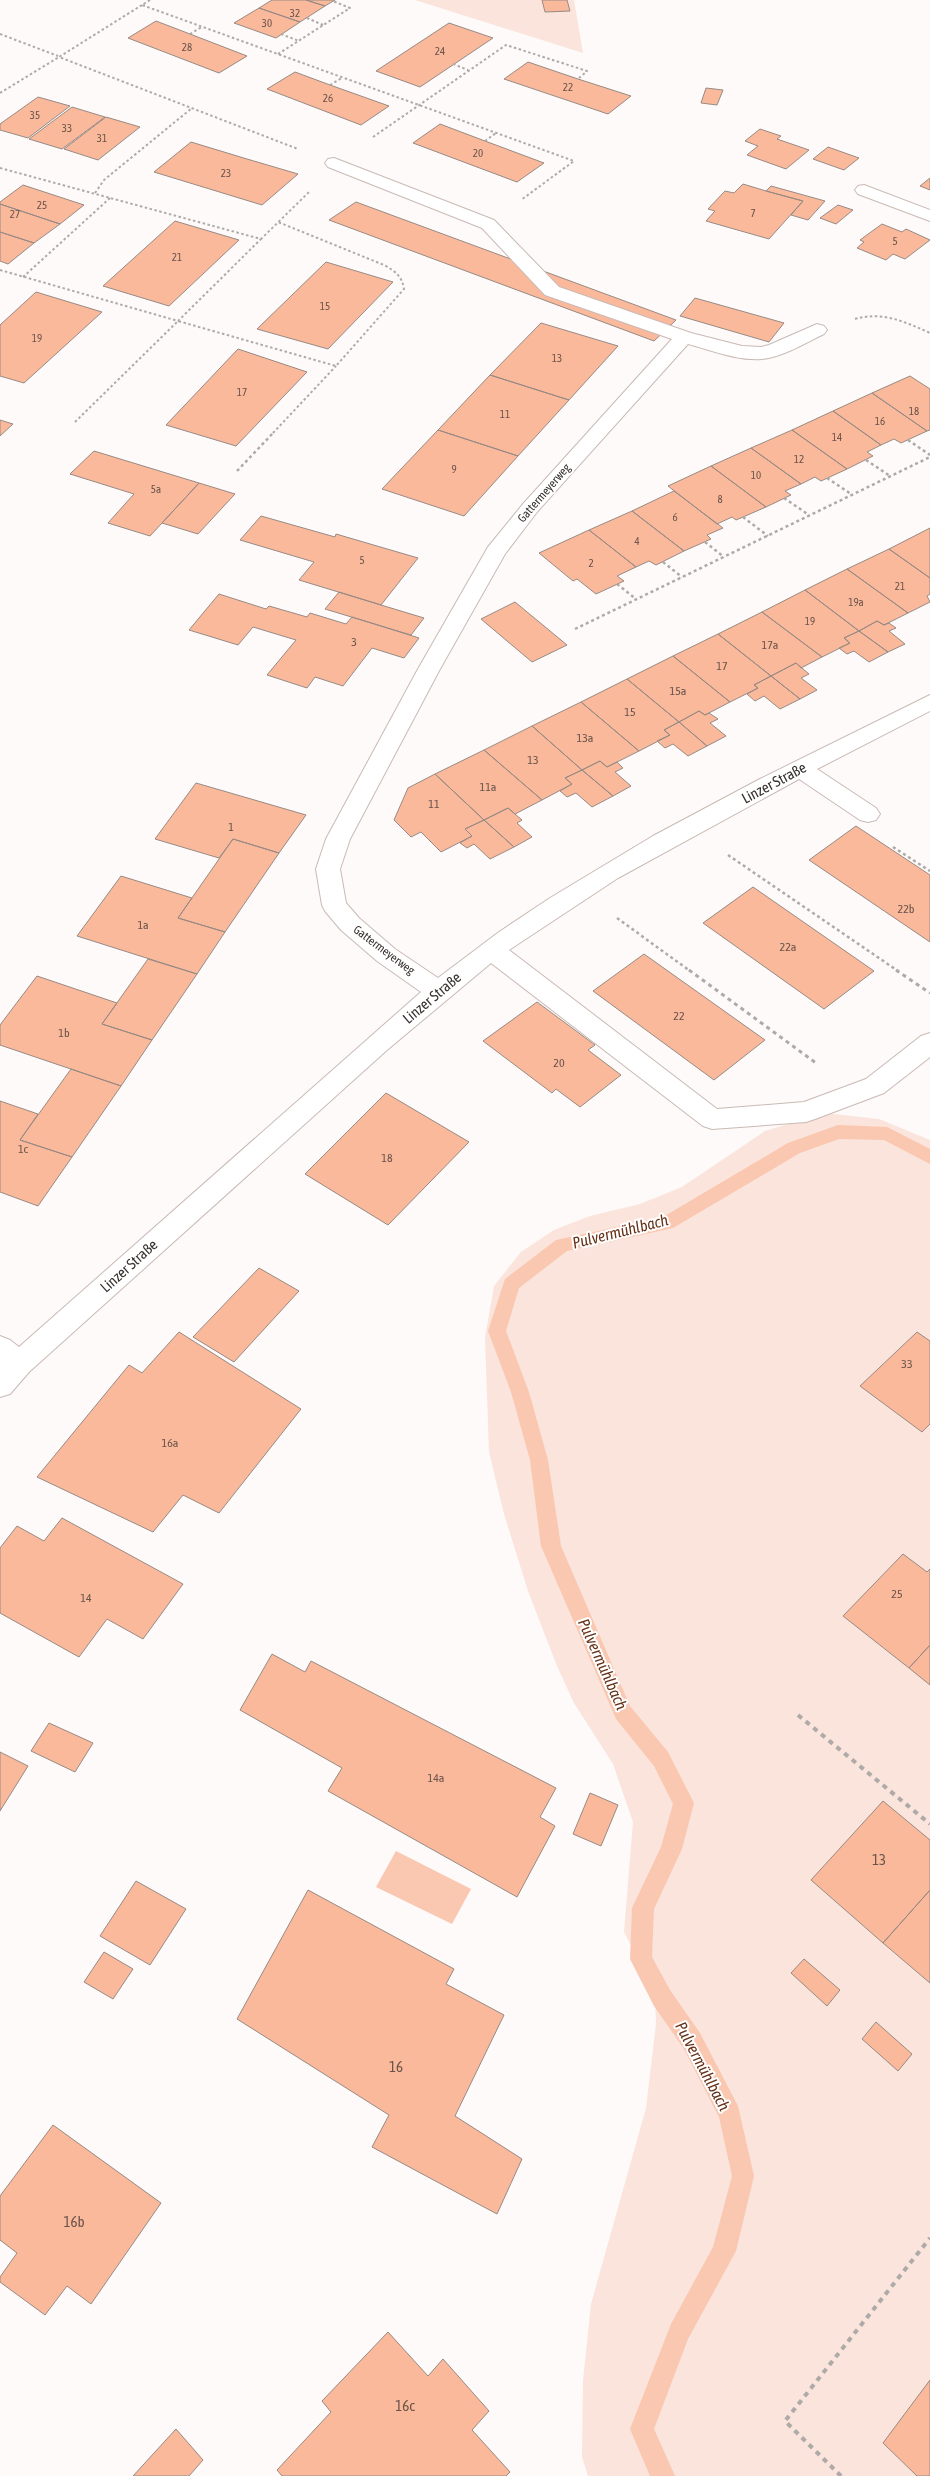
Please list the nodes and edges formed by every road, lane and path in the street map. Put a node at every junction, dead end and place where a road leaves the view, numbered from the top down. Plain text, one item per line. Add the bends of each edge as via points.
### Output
1 (150, 0) edge
2 (333, 2) dead end
3 (142, 5) junction
4 (307, 18) dead end
5 (324, 25) junction
6 (203, 27) junction
7 (0, 34) edge
8 (190, 34) dead end
9 (281, 34) dead end
10 (300, 41) junction
11 (278, 54) junction
12 (59, 57) junction
13 (453, 64) dead end
14 (469, 70) junction
15 (343, 77) junction
16 (578, 78) dead end
17 (330, 85) dead end
18 (0, 93) edge
19 (421, 105) junction
20 (192, 108) junction
21 (496, 133) junction
22 (484, 141) dead end
23 (334, 163) junction
24 (0, 168) edge
25 (864, 190) dead end
26 (95, 193) junction
27 (110, 197) junction
28 (930, 216) edge
29 (278, 222) junction
30 (488, 224) junction
31 (262, 239) junction
32 (0, 270) edge
33 (23, 277) junction
34 (178, 321) junction
35 (817, 330) joint
36 (930, 333) edge
37 (684, 336) junction
38 (336, 366) junction
39 (75, 422) dead end
40 (908, 440) dead end
41 (930, 456) edge
42 (866, 460) dead end
43 (237, 471) dead end
44 (890, 476) junction
45 (827, 478) dead end
46 (852, 495) junction
47 (784, 498) dead end
48 (809, 515) junction
49 (743, 517) dead end
50 (768, 536) junction
51 (705, 542) dead end
52 (724, 557) junction
53 (663, 562) dead end
54 (682, 577) junction
55 (617, 584) dead end
56 (636, 600) junction
57 (576, 629) dead end
58 (930, 702) edge
59 (800, 769) junction
60 (868, 814) dead end
61 (725, 853) dead end
62 (616, 916) dead end
63 (492, 950) junction
64 (439, 991) junction
65 (930, 993) edge
66 (930, 1043) edge
67 (857, 1093) junction
68 (9, 1356) edge
69 (0, 1385) edge
70 (798, 1715) dead end
71 (930, 1824) edge
72 (930, 2238) edge
73 (840, 2476) edge

1 - 3 path
2 - 5 path via 350,8
3 - 6 path
3 - 12 path
4 - 5 path
5 - 10 path
6 - 8 path
6 - 11 path
7 - 12 path
9 - 10 path
10 - 11 path
11 - 15 path
12 - 18 path
12 - 20 path
13 - 14 path
14 - 16 path via 506,45 588,71
14 - 19 path
15 - 17 path
15 - 19 path
19 - 21 path
19 - 23 path
20 - 23 path
20 - 26 path via 104,180
21 - 22 path
21 - 30 path via 574,161
23 - 29 path via 326,176
23 - 30 street
24 - 26 path
25 - 28 street
26 - 27 path
27 - 31 path
27 - 33 path
29 - 31 path
29 - 38 path via 384,265 397,272 403,280 404,289 399,297
30 - 37 street via 552,291
31 - 34 path
32 - 33 path
33 - 34 path
34 - 38 path
34 - 39 path
35 - 36 path via 836,328 866,315 877,314 900,319
35 - 37 street via 762,353 742,352
37 - 64 street, Gattermeyerweg via 530,508 496,552 428,669 338,839 328,870 334,905 350,924 386,955
38 - 43 path
40 - 41 path
41 - 44 path
42 - 44 path
44 - 46 path
45 - 46 path
46 - 48 path
47 - 48 path
48 - 50 path
49 - 50 path
50 - 52 path
51 - 52 path
52 - 54 path
53 - 54 path
54 - 56 path
55 - 56 path
56 - 57 path
58 - 59 street, Linzer Straße
59 - 60 street
59 - 63 street, Linzer Straße via 588,884
61 - 65 path
62 - 67 path
63 - 64 street, Linzer Straße
63 - 67 street via 712,1120 806,1112
64 - 68 street, Linzer Straße
66 - 67 street via 875,1086
68 - 69 street, Linzer Straße
70 - 71 path
72 - 73 path via 785,2421

